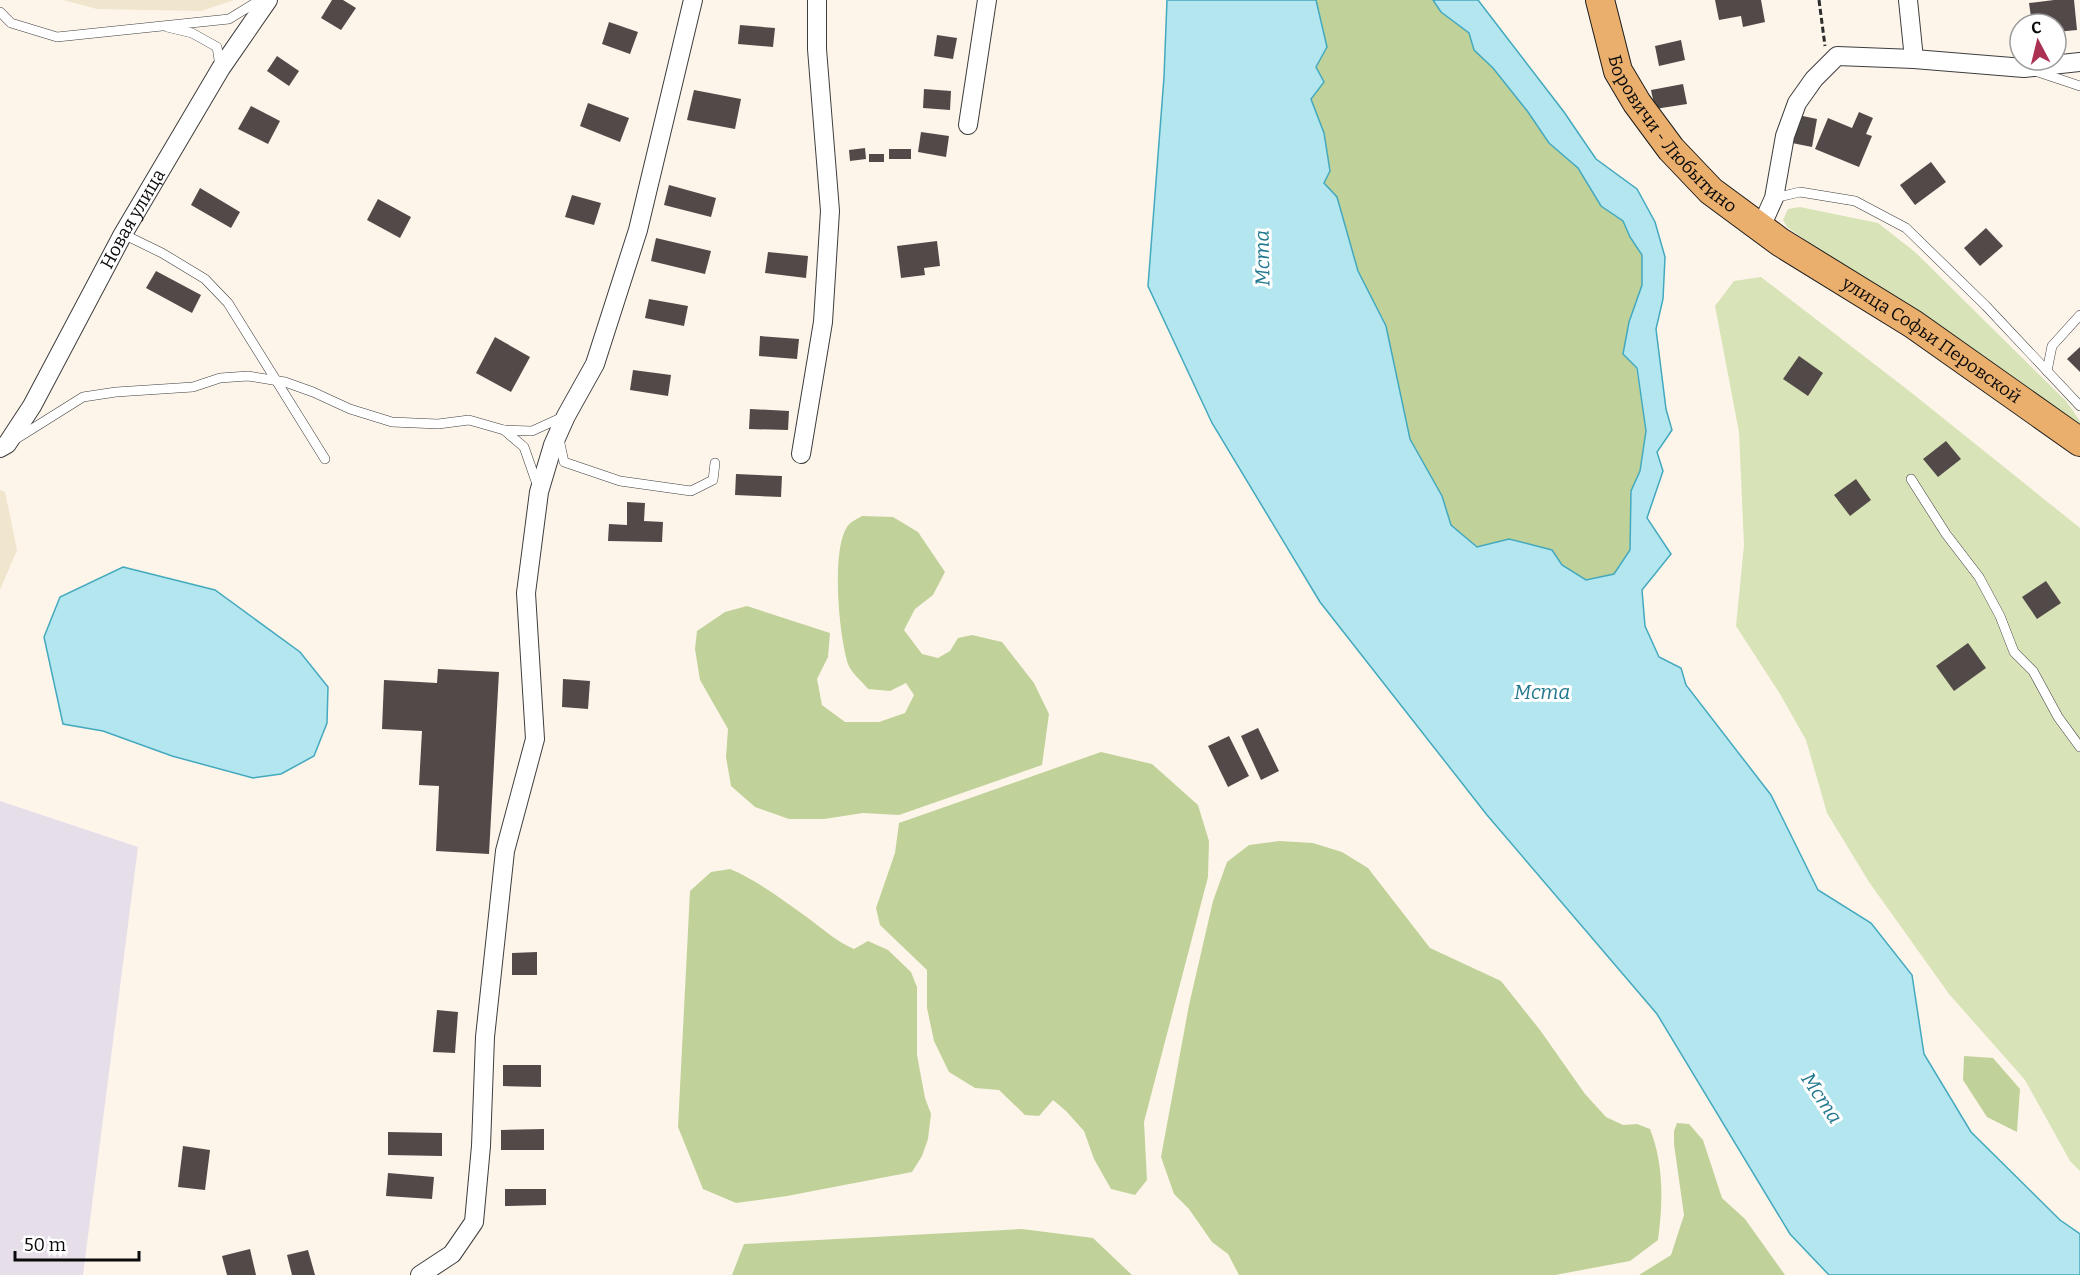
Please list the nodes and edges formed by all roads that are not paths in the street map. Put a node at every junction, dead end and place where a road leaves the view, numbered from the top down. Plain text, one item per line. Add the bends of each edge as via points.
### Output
1 (260, 0) edge
2 (268, 0) edge
3 (693, 0) edge
4 (817, 0) edge
5 (986, 0) edge
6 (1600, 0) edge
7 (1908, 0) edge
8 (0, 12) edge
9 (158, 25) junction
10 (1914, 59) junction
11 (2008, 67) edge
12 (221, 68) junction
13 (2036, 72) edge
14 (2080, 86) edge
15 (968, 125) dead end
16 (1774, 198) junction
17 (123, 234) junction
18 (1771, 234) junction
19 (2080, 315) edge
20 (2047, 370) junction
21 (276, 380) junction
22 (2080, 406) edge
23 (566, 416) junction
24 (504, 430) junction
25 (558, 434) junction
26 (2080, 442) edge
27 (4, 446) edge
28 (801, 454) dead end
29 (325, 459) dead end
30 (715, 464) dead end
31 (1911, 479) dead end
32 (539, 492) junction
33 (2080, 747) edge
34 (420, 1275) edge

1 - 9 lane via 229,19
2 - 12 street, Новая улица
3 - 23 street via 638,230 596,364
4 - 28 street via 817,49 830,211 823,322
5 - 15 street
6 - 18 main road, Боровичи - Любытино via 1618,71 1637,103 1711,191
7 - 10 street
8 - 9 lane via 11,23 57,37
9 - 12 lane via 192,33 217,47
10 - 11 street
10 - 16 street via 1837,56 1797,103 1785,136
12 - 17 street, Новая улица
13 - 14 lane
16 - 18 street
16 - 20 lane via 1800,192 1855,201 1906,228
17 - 21 lane via 205,279 228,303
17 - 27 street, Новая улица via 32,406
18 - 26 main road, улица Софьи Перовской via 1913,324
19 - 20 lane via 2052,346
20 - 22 lane
21 - 24 lane via 392,422 438,424 469,420
21 - 27 lane via 220,378 193,387 83,397
21 - 29 lane
23 - 24 lane via 532,431
23 - 25 street
24 - 32 lane via 524,447
25 - 30 lane via 564,462 620,481 691,491 713,480
25 - 32 street
31 - 33 lane via 1979,577 2014,652 2033,672
32 - 34 street via 526,593 535,739 505,851 485,1037 474,1222 452,1254

